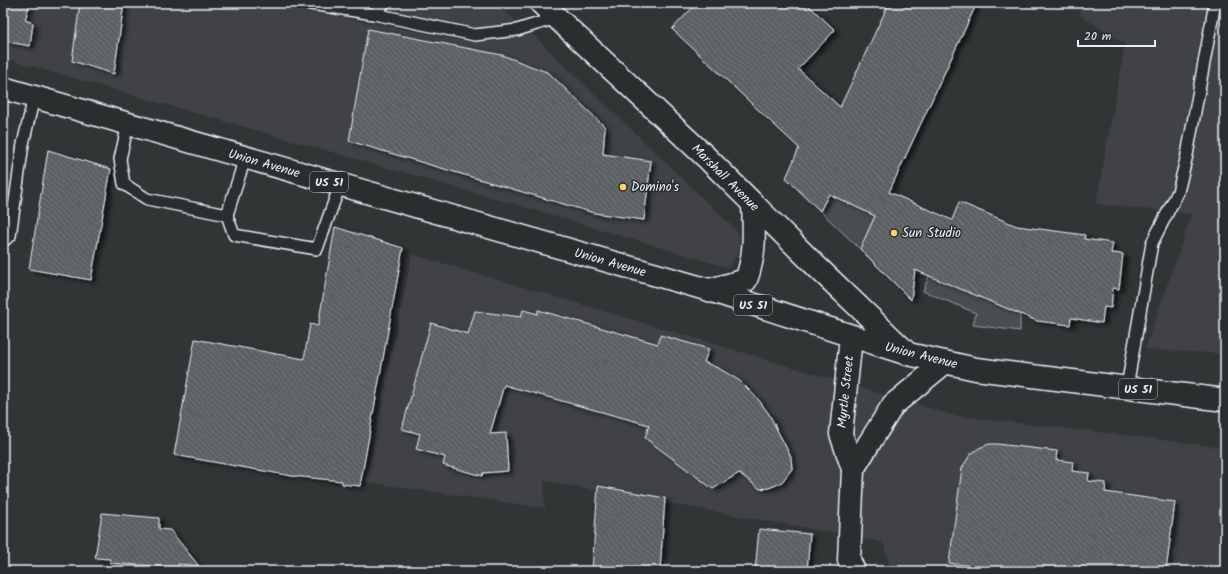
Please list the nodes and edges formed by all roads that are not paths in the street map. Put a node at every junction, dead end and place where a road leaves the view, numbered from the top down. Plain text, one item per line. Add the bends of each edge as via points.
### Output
1 (305, 3) edge
2 (384, 3) edge
3 (1215, 3) edge
4 (548, 10) edge
5 (374, 14) junction
6 (3, 88) edge
7 (34, 97) junction
8 (128, 124) junction
9 (245, 158) junction
10 (340, 185) junction
11 (753, 204) junction
12 (227, 215) junction
13 (3, 241) edge
14 (709, 290) junction
15 (852, 337) junction
16 (908, 354) junction
17 (944, 363) junction
18 (1127, 387) junction
19 (1225, 400) edge
20 (853, 469) junction
21 (854, 571) edge

1 - 5 lane
2 - 5 lane
3 - 18 lane via 1178,192 1152,242
4 - 5 lane via 517,30 475,35
4 - 11 main road, Marshall Avenue
6 - 7 main road, Union Avenue / US 51
7 - 8 main road, Union Avenue / US 51
7 - 13 lane via 23,144 10,236
8 - 9 main road, Union Avenue / US 51
8 - 12 lane via 120,158 124,184 147,199
9 - 10 main road, Union Avenue / US 51
9 - 12 lane
10 - 12 lane via 317,249 234,235
10 - 14 main road, Union Avenue / US 51
11 - 14 main road via 755,241 752,263 746,280
11 - 16 main road, Marshall Avenue
14 - 15 main road, Union Avenue / US 51
15 - 16 main road, Union Avenue / US 51
15 - 20 main road, Myrtle Street via 841,434
16 - 17 main road, Union Avenue / US 51
17 - 18 main road, Union Avenue / US 51
17 - 20 main road, Myrtle Street via 893,405
18 - 19 main road, Union Avenue / US 51
20 - 21 main road, Myrtle Street via 849,560

